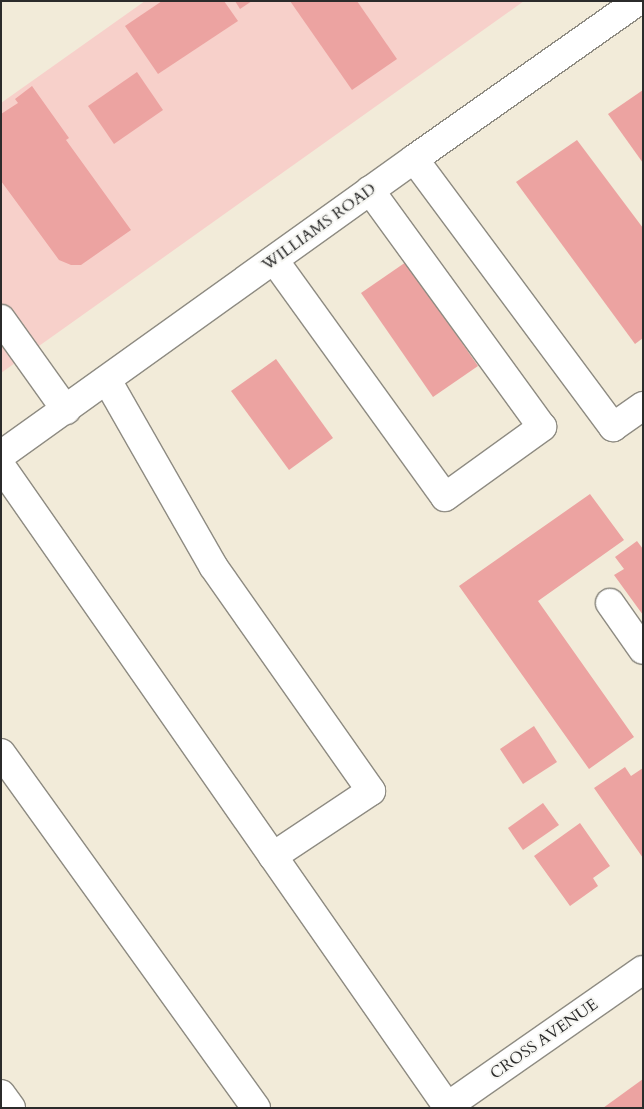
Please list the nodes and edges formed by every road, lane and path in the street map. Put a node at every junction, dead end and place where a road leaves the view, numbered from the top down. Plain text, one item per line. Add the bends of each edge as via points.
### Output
1 (638, 1) edge
2 (414, 159) junction
3 (370, 190) junction
4 (274, 260) junction
5 (1, 319) edge
6 (107, 380) junction
7 (643, 406) edge
8 (66, 410) junction
9 (1, 455) edge
10 (1, 466) edge
11 (610, 603) dead end
12 (643, 650) edge
13 (1, 753) edge
14 (273, 856) junction
15 (643, 970) edge
16 (446, 1107) edge
17 (256, 1108) edge

1 - 2 main road, WILLIAMS ROAD
2 - 3 main road, WILLIAMS ROAD
2 - 7 main road via 613,428
3 - 4 main road, WILLIAMS ROAD
3 - 4 main road via 542,427 445,497
4 - 6 main road, WILLIAMS ROAD
5 - 8 main road
6 - 8 main road, WILLIAMS ROAD
6 - 14 main road via 213,566 371,791
8 - 9 main road, WILLIAMS ROAD
10 - 14 main road
11 - 12 main road
13 - 17 main road
14 - 16 main road
15 - 16 main road, CROSS AVENUE

